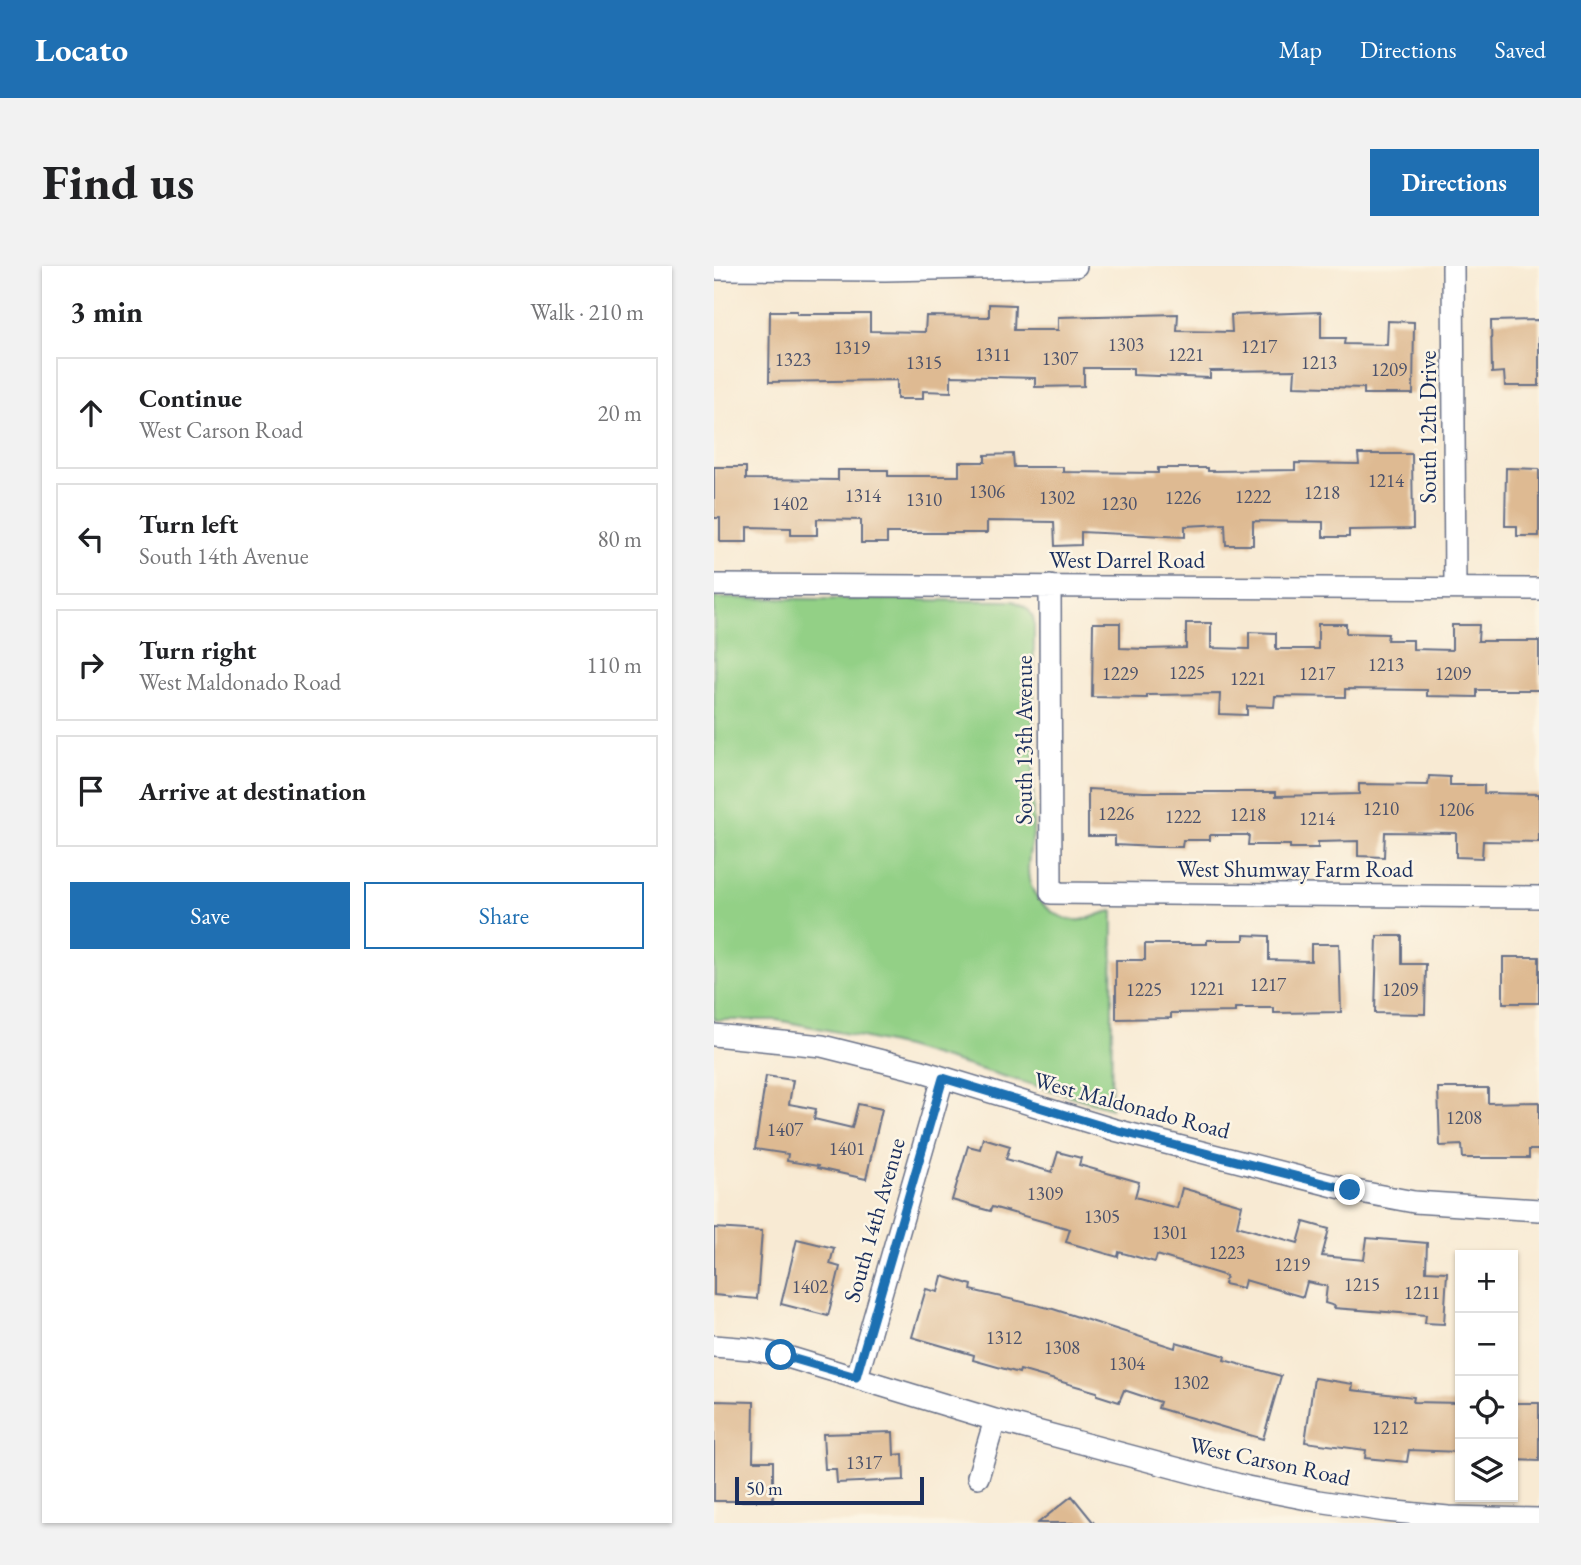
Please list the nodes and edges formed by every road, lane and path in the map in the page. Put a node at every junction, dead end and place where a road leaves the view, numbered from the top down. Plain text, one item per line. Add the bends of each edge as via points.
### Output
1 (1076, 266) edge
2 (1453, 266) edge
3 (714, 269) edge
4 (714, 584) edge
5 (1050, 586) junction
6 (1455, 588) junction
7 (1539, 589) edge
8 (1051, 893) joint
9 (1539, 897) edge
10 (714, 1035) edge
11 (943, 1078) junction
12 (1539, 1210) edge
13 (714, 1346) edge
14 (856, 1377) junction
15 (996, 1420) junction
16 (978, 1476) dead end
17 (1539, 1519) edge

1 - 3 street
2 - 6 street, South 12th Drive
4 - 5 street, West Darrel Road
5 - 6 street, West Darrel Road
5 - 8 street, South 13th Avenue
6 - 7 street, West Darrel Road
8 - 9 street, West Shumway Farm Road
10 - 11 street, West Maldonado Road via 822,1046
11 - 12 street, West Maldonado Road via 1115,1130 1350,1190 1414,1202
11 - 14 street, South 14th Avenue
13 - 14 street, West Carson Road via 781,1355
14 - 15 street, West Carson Road
15 - 16 street
15 - 17 street, West Carson Road via 1247,1487 1318,1501 1448,1517

